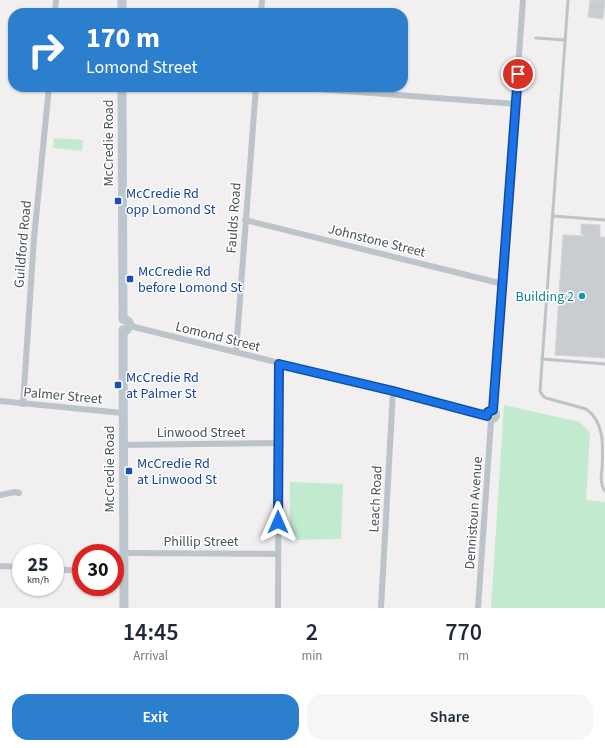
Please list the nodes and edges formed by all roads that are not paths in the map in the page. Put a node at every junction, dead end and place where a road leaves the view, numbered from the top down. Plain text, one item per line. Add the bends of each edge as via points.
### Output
1 (523, 0) edge
2 (568, 0) edge
3 (536, 38) dead end
4 (566, 40) junction
5 (49, 92) edge
6 (122, 92) edge
7 (256, 92) edge
8 (358, 92) edge
9 (516, 104) junction
10 (553, 216) junction
11 (245, 220) junction
12 (605, 220) edge
13 (502, 284) junction
14 (126, 328) junction
15 (236, 352) junction
16 (542, 359) junction
17 (279, 364) junction
18 (605, 364) edge
19 (393, 391) junction
20 (0, 401) edge
21 (23, 404) junction
22 (123, 413) junction
23 (489, 419) junction
24 (278, 443) junction
25 (124, 445) junction
26 (605, 491) edge
27 (19, 493) dead end
28 (0, 495) edge
29 (124, 544) edge
30 (124, 553) edge
31 (278, 554) junction
32 (0, 566) edge
33 (12, 567) edge
34 (122, 596) edge
35 (124, 608) edge
36 (278, 608) edge
37 (381, 608) edge
38 (478, 608) edge

1 - 9 street
2 - 4 lane
3 - 4 lane
4 - 10 lane
5 - 21 street, Guildford Road via 34,238
6 - 14 main road, McCredie Road via 123,319 118,324 119,328
7 - 11 street, Faulds Road
8 - 9 street
9 - 13 street
10 - 12 lane
10 - 16 lane
11 - 13 street, Johnstone Street
11 - 15 street, Faulds Road
13 - 23 street via 493,410 488,412
14 - 15 street, Lomond Street
14 - 22 main road, McCredie Road
15 - 17 street, Lomond Street
16 - 18 lane
16 - 26 lane via 540,386 543,396 586,409 601,425 601,481
17 - 19 street, Lomond Street
17 - 24 street
19 - 23 street, Lomond Street
19 - 37 street, Leach Road
20 - 21 street, Palmer Street
21 - 22 street, Palmer Street
22 - 25 main road, McCredie Road
23 - 38 street, Dennistoun Avenue
24 - 25 street, Linwood Street
24 - 31 street
25 - 29 main road, McCredie Road
27 - 28 street
30 - 31 street, Phillip Street
31 - 36 street
32 - 33 street
34 - 35 main road, McCredie Road

